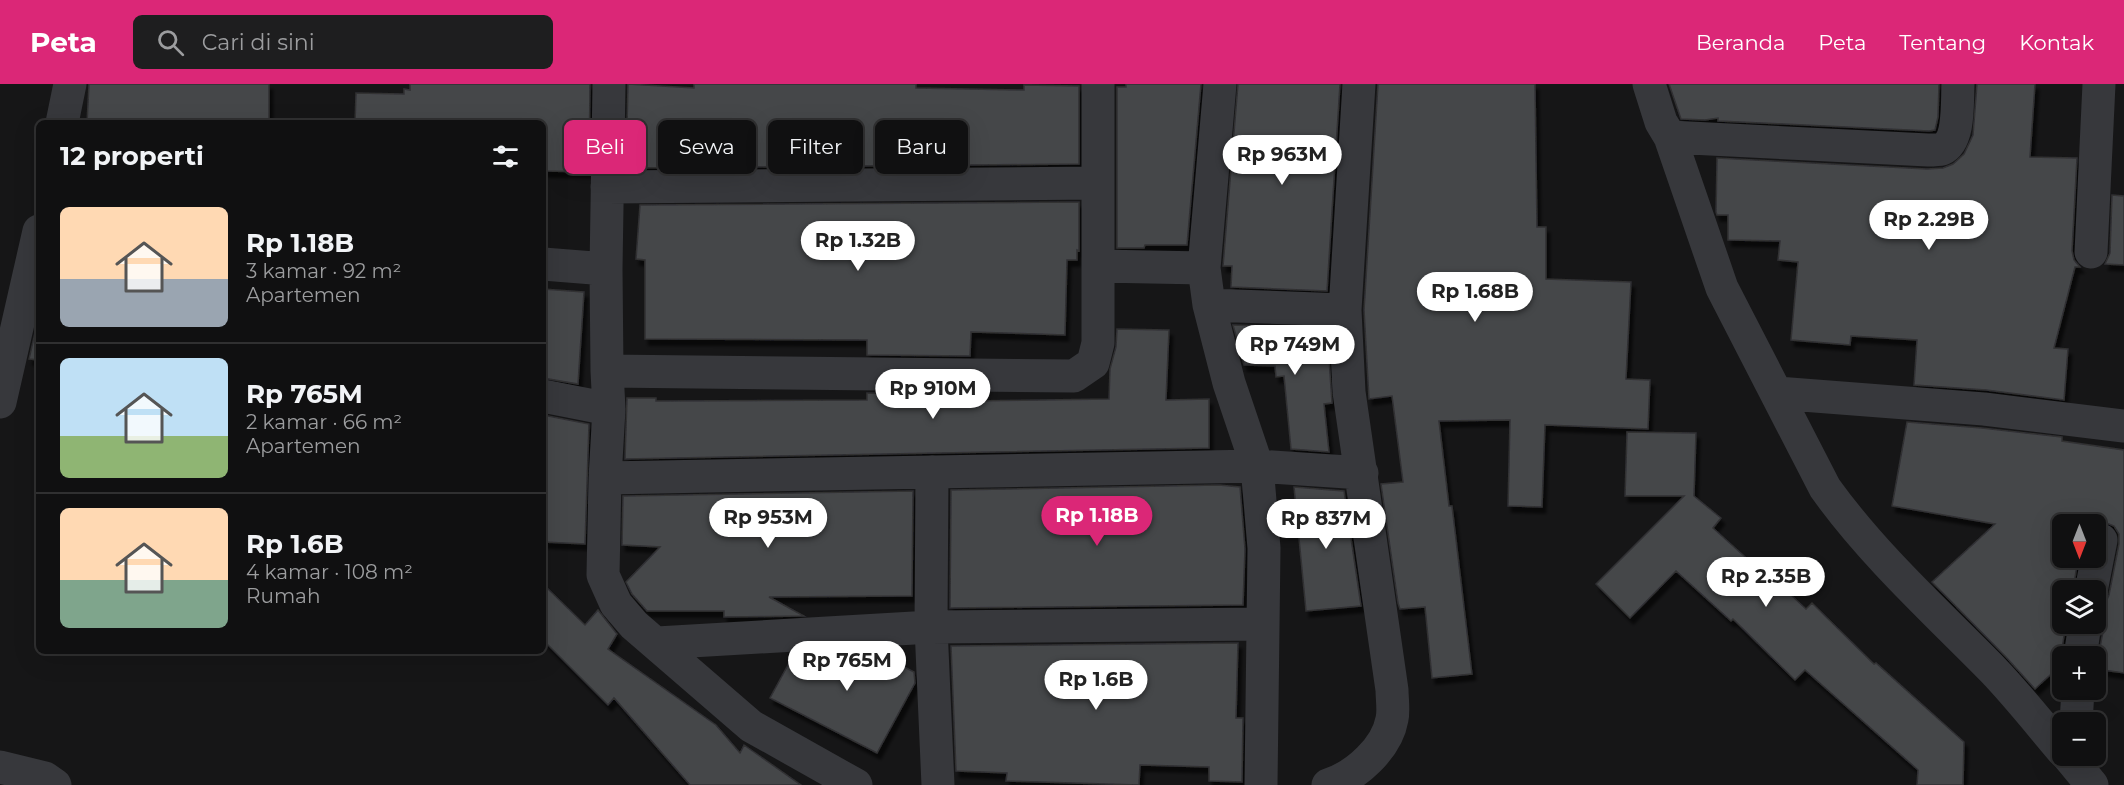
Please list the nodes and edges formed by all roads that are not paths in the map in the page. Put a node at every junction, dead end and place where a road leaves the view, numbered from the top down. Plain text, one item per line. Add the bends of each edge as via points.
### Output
1 (70, 84) edge
2 (609, 84) edge
3 (1098, 84) edge
4 (1220, 84) edge
5 (1359, 84) edge
6 (1650, 84) edge
7 (1958, 84) edge
8 (2099, 84) edge
9 (63, 120) edge
10 (1670, 137) junction
11 (1098, 183) junction
12 (607, 187) junction
13 (36, 244) edge
14 (2091, 252) dead end
15 (546, 264) edge
16 (1098, 266) junction
17 (1204, 268) junction
18 (606, 269) junction
19 (1209, 305) junction
20 (1345, 310) junction
21 (607, 371) junction
22 (1778, 393) junction
23 (546, 397) edge
24 (0, 402) edge
25 (609, 408) junction
26 (2124, 426) edge
27 (1257, 466) junction
28 (932, 472) junction
29 (1362, 473) junction
30 (605, 478) junction
31 (1263, 624) junction
32 (931, 627) junction
33 (657, 643) junction
34 (2052, 737) edge
35 (0, 767) edge
36 (56, 785) edge
37 (856, 785) edge
38 (938, 785) edge
39 (1262, 785) edge
40 (1328, 785) edge

1 - 9 street
2 - 12 street
3 - 11 street
4 - 17 street
5 - 20 street
6 - 10 street via 1660,122
7 - 10 street via 1955,133 1942,149
8 - 14 street
10 - 22 street via 1722,288
11 - 12 street
11 - 16 street
12 - 18 street
13 - 24 street
15 - 18 street
16 - 17 street
16 - 21 street via 1098,343 1093,363 1074,376
17 - 19 street
18 - 21 street
19 - 20 street
19 - 27 street via 1229,383
20 - 29 street via 1349,392
21 - 25 street
22 - 26 street via 1984,408
22 - 34 street via 1825,488 1842,512
23 - 25 street
25 - 30 street
27 - 28 street
27 - 29 street
27 - 31 street via 1264,548
28 - 30 street
28 - 32 street
29 - 40 street via 1393,718 1378,747 1359,768
30 - 33 street via 603,575 616,603
31 - 32 street
31 - 39 street
32 - 33 street
32 - 38 street
33 - 37 street via 751,726
35 - 36 street via 45,777

